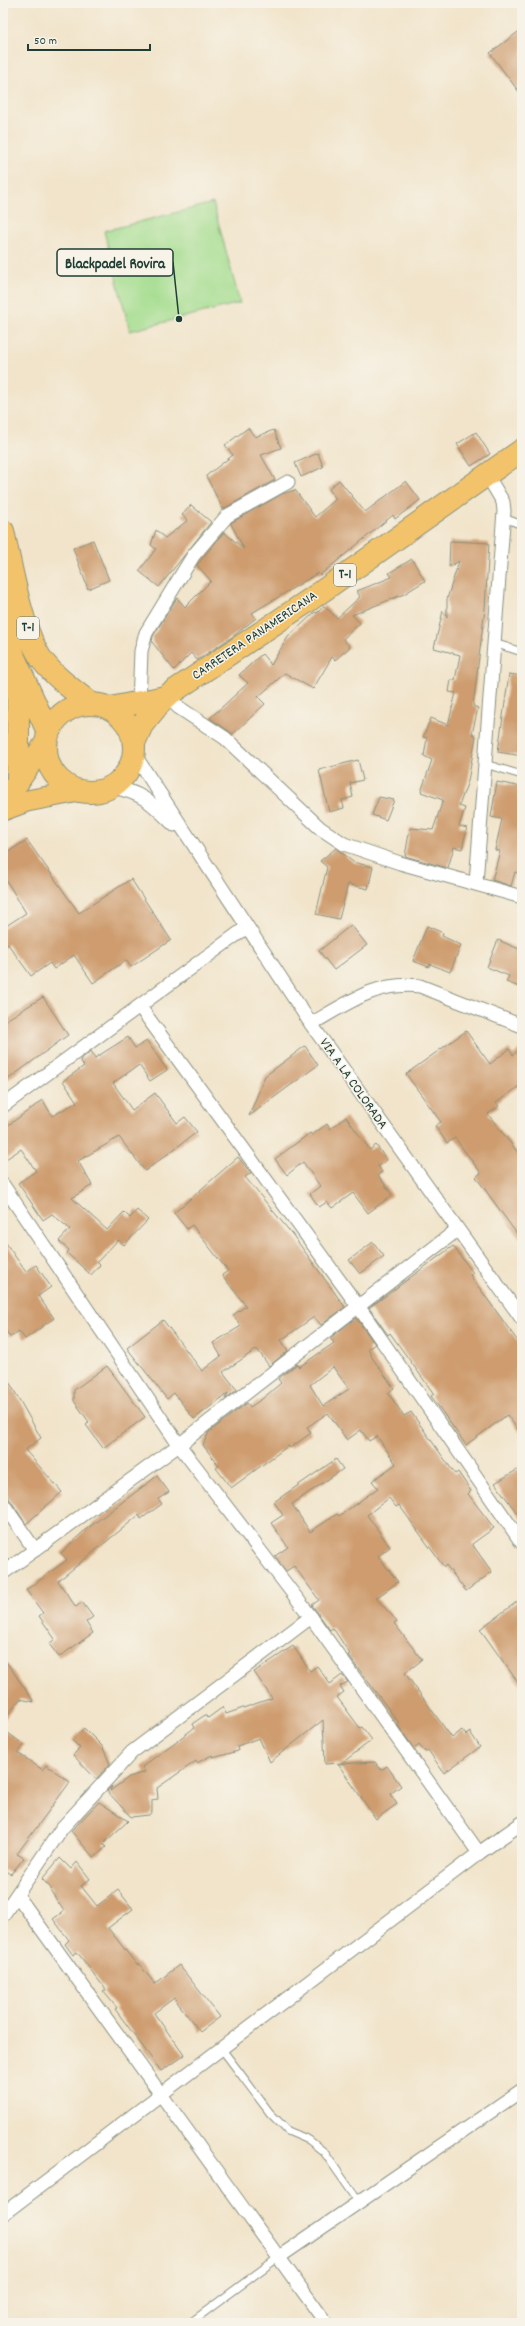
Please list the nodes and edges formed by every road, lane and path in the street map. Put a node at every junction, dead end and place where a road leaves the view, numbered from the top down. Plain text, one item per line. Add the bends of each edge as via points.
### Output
1 (522, 450) edge
2 (487, 475) junction
3 (288, 482) dead end
4 (504, 518) junction
5 (522, 525) edge
6 (3, 531) edge
7 (3, 613) edge
8 (494, 643) junction
9 (522, 652) edge
10 (12, 661) edge
11 (167, 696) junction
12 (90, 703) junction
13 (139, 704) junction
14 (111, 708) junction
15 (47, 737) junction
16 (134, 748) junction
17 (485, 764) junction
18 (522, 775) edge
19 (18, 782) junction
20 (111, 787) junction
21 (79, 791) junction
22 (3, 799) edge
23 (3, 810) edge
24 (192, 844) junction
25 (476, 884) junction
26 (522, 897) edge
27 (247, 927) junction
28 (140, 1007) junction
29 (311, 1024) junction
30 (522, 1026) edge
31 (3, 1106) edge
32 (3, 1186) edge
33 (457, 1230) junction
34 (358, 1306) junction
35 (522, 1319) edge
36 (179, 1445) junction
37 (3, 1504) edge
38 (522, 1543) edge
39 (35, 1550) junction
40 (3, 1573) edge
41 (311, 1617) junction
42 (522, 1823) edge
43 (479, 1853) junction
44 (17, 1895) junction
45 (3, 1915) edge
46 (221, 2048) junction
47 (521, 2093) edge
48 (160, 2094) junction
49 (358, 2202) junction
50 (3, 2214) edge
51 (279, 2257) junction
52 (190, 2323) edge
53 (326, 2323) edge

1 - 2 highway, CARRETERA PANAMERICANA / T-1
2 - 4 street via 503,502
2 - 11 highway, CARRETERA PANAMERICANA / T-1 via 311,599
3 - 13 street via 227,516 193,556 146,633 141,651
4 - 5 lane
4 - 8 street
6 - 12 highway, T-1 via 31,636 42,659 59,679
7 - 10 highway, T-1
8 - 9 lane
8 - 17 street
10 - 15 highway, T-1
10 - 19 highway
11 - 13 highway, CARRETERA PANAMERICANA / T-1
11 - 16 highway, CARRETERA PANAMERICANA / T-1 via 142,725
11 - 25 street via 178,707 225,738 307,817 335,838 354,848
12 - 14 highway, T-1
12 - 15 highway, T-1 via 79,704 65,711 53,722
13 - 14 highway, CARRETERA PANAMERICANA / T-1
14 - 16 highway, T-1 via 127,723
15 - 19 main road
15 - 21 highway, T-1 via 45,753 53,773 69,787
16 - 20 highway, T-1 via 127,773
16 - 24 street, VIA A LA COLORADA
17 - 18 lane
17 - 25 street
19 - 22 main road
20 - 21 highway, T-1 via 100,791
20 - 24 street, VIA A LA COLORADA via 127,790 149,800
21 - 23 main road via 27,801
24 - 27 street, VIA A LA COLORADA
25 - 26 street
27 - 28 street
27 - 29 street, VIA A LA COLORADA
28 - 31 street
28 - 34 street
29 - 30 street via 367,992 390,985 405,984 420,986
29 - 33 street, VIA A LA COLORADA
32 - 36 street
33 - 34 street
33 - 35 street, VIA A LA COLORADA
34 - 36 street
34 - 38 street
36 - 39 street
36 - 41 street
37 - 39 street
39 - 40 street
41 - 43 street
41 - 44 street via 132,1752 62,1828
42 - 43 street
43 - 46 street
44 - 45 street
44 - 48 street
46 - 48 street
46 - 49 lane via 265,2108 288,2131 309,2140 324,2152
47 - 49 street
48 - 50 street
48 - 51 street
49 - 51 street
51 - 52 lane
51 - 53 street

